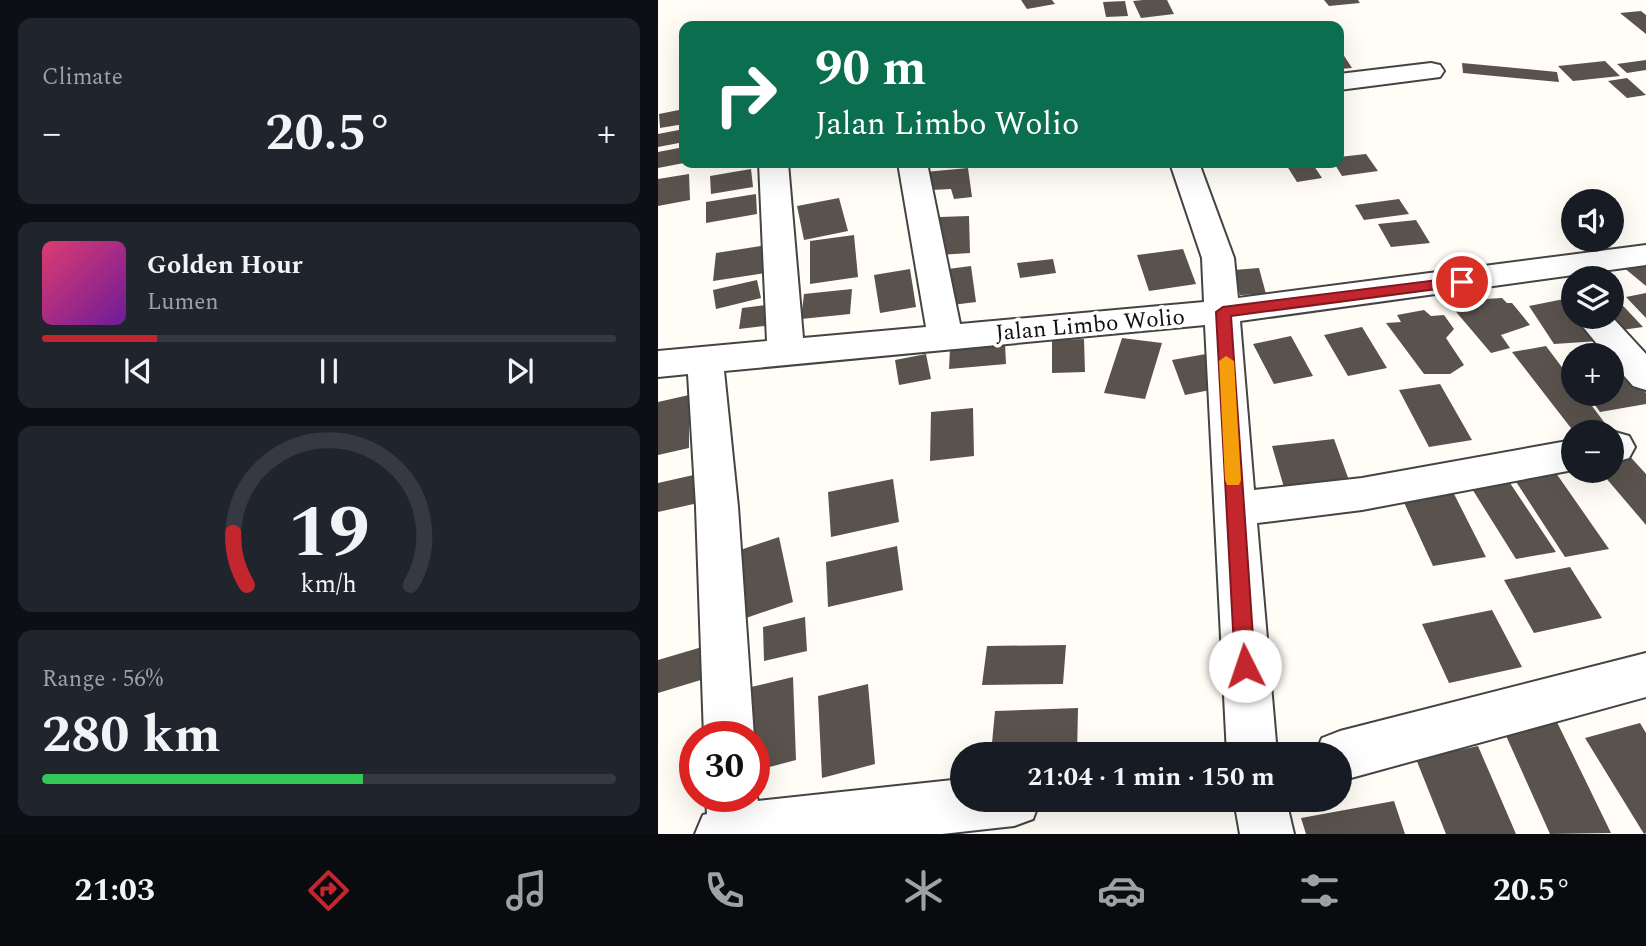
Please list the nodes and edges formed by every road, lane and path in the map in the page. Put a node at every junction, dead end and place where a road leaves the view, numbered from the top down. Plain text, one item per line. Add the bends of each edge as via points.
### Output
1 (1431, 71) dead end
2 (1344, 81) edge
3 (773, 168) edge
4 (913, 168) edge
5 (1186, 168) edge
6 (1646, 255) edge
7 (1549, 269) junction
8 (1561, 282) edge
9 (1223, 312) junction
10 (1603, 329) edge
11 (946, 337) junction
12 (786, 352) junction
13 (705, 358) junction
14 (658, 364) edge
15 (1646, 377) edge
16 (1561, 457) edge
17 (1235, 509) junction
18 (1646, 675) edge
19 (728, 721) edge
20 (1251, 742) edge
21 (1352, 753) edge
22 (950, 804) edge
23 (1262, 812) edge
24 (729, 820) edge
25 (1267, 834) edge

1 - 2 street
3 - 12 street
4 - 11 street
5 - 9 street via 1217,258
6 - 7 street, Jalan Limbo Wolio
7 - 8 street
7 - 9 street, Jalan Limbo Wolio
9 - 11 street, Jalan Limbo Wolio
9 - 17 street
10 - 15 street
11 - 12 street, Jalan Limbo Wolio
12 - 13 street, Jalan Limbo Wolio
13 - 14 street, Jalan Limbo Wolio
13 - 19 street
16 - 17 street via 1373,492
17 - 20 street
18 - 21 street
22 - 24 street
23 - 25 street

